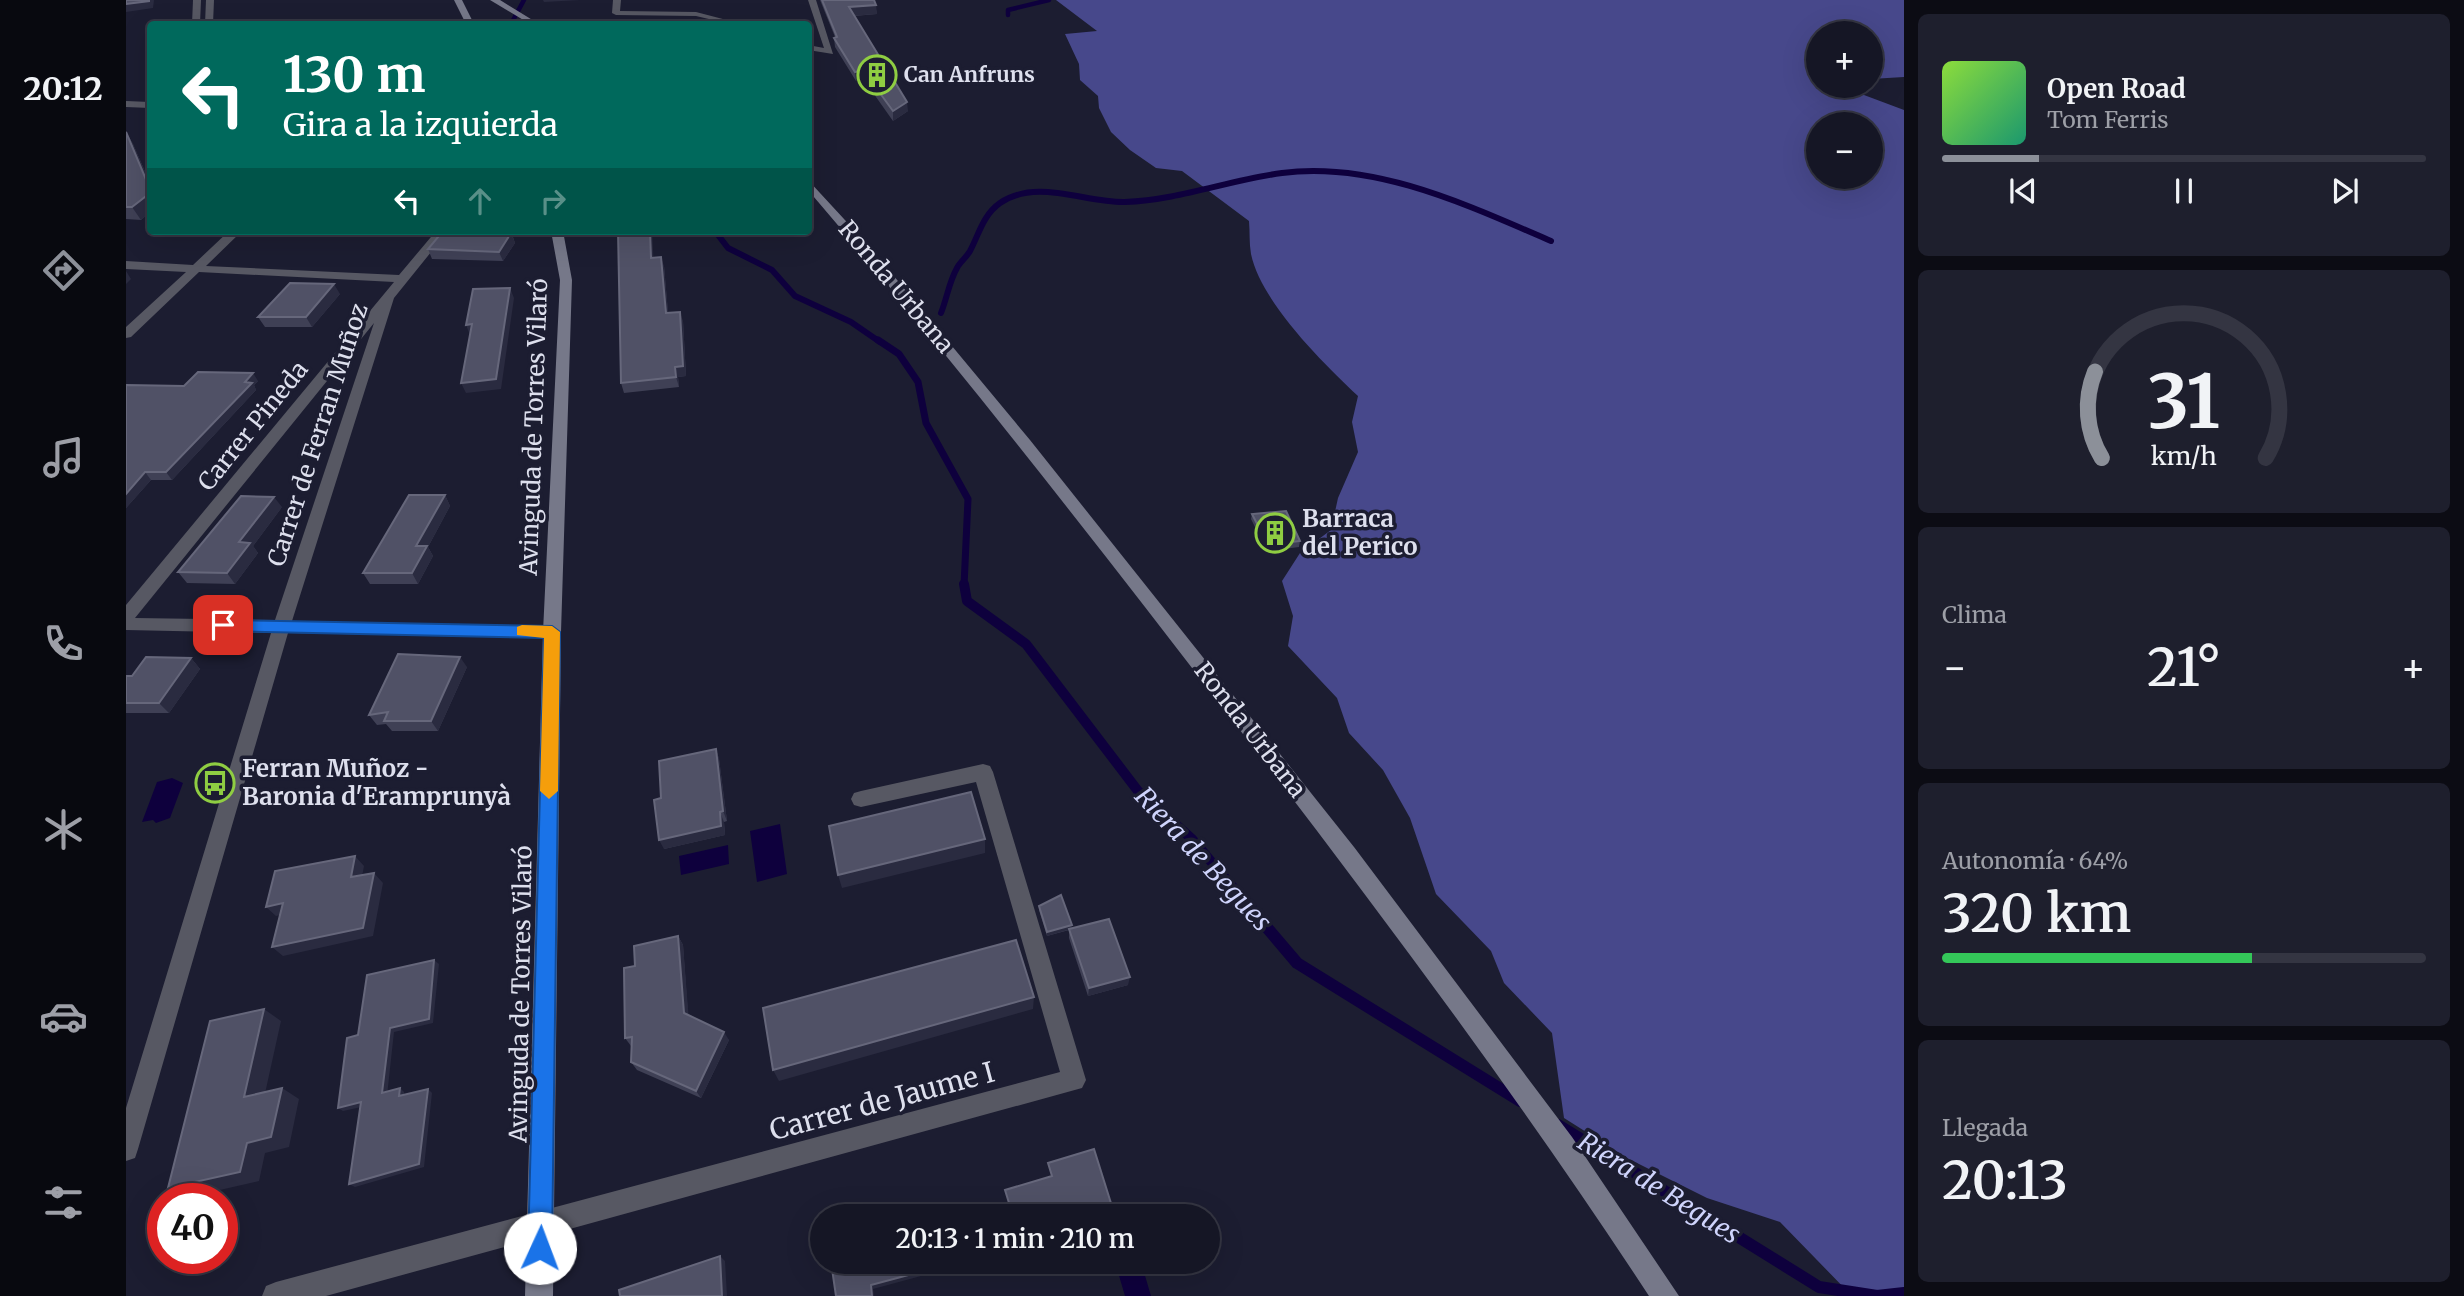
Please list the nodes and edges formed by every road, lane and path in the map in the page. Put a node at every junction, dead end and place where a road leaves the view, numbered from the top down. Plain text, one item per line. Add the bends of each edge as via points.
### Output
1 (198, 0) edge
2 (210, 0) edge
3 (458, 0) edge
4 (494, 0) edge
5 (617, 0) edge
6 (812, 0) edge
7 (196, 21) edge
8 (209, 21) edge
9 (468, 21) edge
10 (528, 21) edge
11 (732, 21) edge
12 (812, 48) edge
13 (126, 104) edge
14 (147, 105) edge
15 (812, 188) edge
16 (232, 235) edge
17 (439, 235) edge
18 (558, 235) edge
19 (126, 265) edge
20 (198, 266) junction
21 (401, 279) junction
22 (388, 298) junction
23 (126, 334) edge
24 (126, 617) edge
25 (126, 624) edge
26 (282, 626) junction
27 (552, 632) junction
28 (861, 799) dead end
29 (126, 1149) edge
30 (541, 1224) junction
31 (276, 1296) edge
32 (539, 1296) edge
33 (1665, 1296) edge

1 - 7 street
2 - 8 street
3 - 9 main road
4 - 10 main road
5 - 11 street via 615,13 695,14
6 - 12 street via 830,52
13 - 14 street
15 - 33 main road, Ronda Urbana via 1112,553 1429,960
16 - 20 street
17 - 21 street, Carrer Pineda
18 - 27 main road, Avinguda de Torres Vilaró via 566,281
19 - 20 street
20 - 21 street
20 - 23 street
21 - 22 street, Carrer Pineda
22 - 24 street, Carrer Pineda
22 - 26 street, Carrer de Ferran Muñoz
25 - 26 street
26 - 27 street
26 - 29 street, Carrer de Ferran Muñoz
27 - 30 main road, Avinguda de Torres Vilaró
28 - 30 street, Carrer de Jaume I via 983,772 1073,1080
30 - 31 street, Carrer de Jaume I
30 - 32 main road, Avinguda de Torres Vilaró

